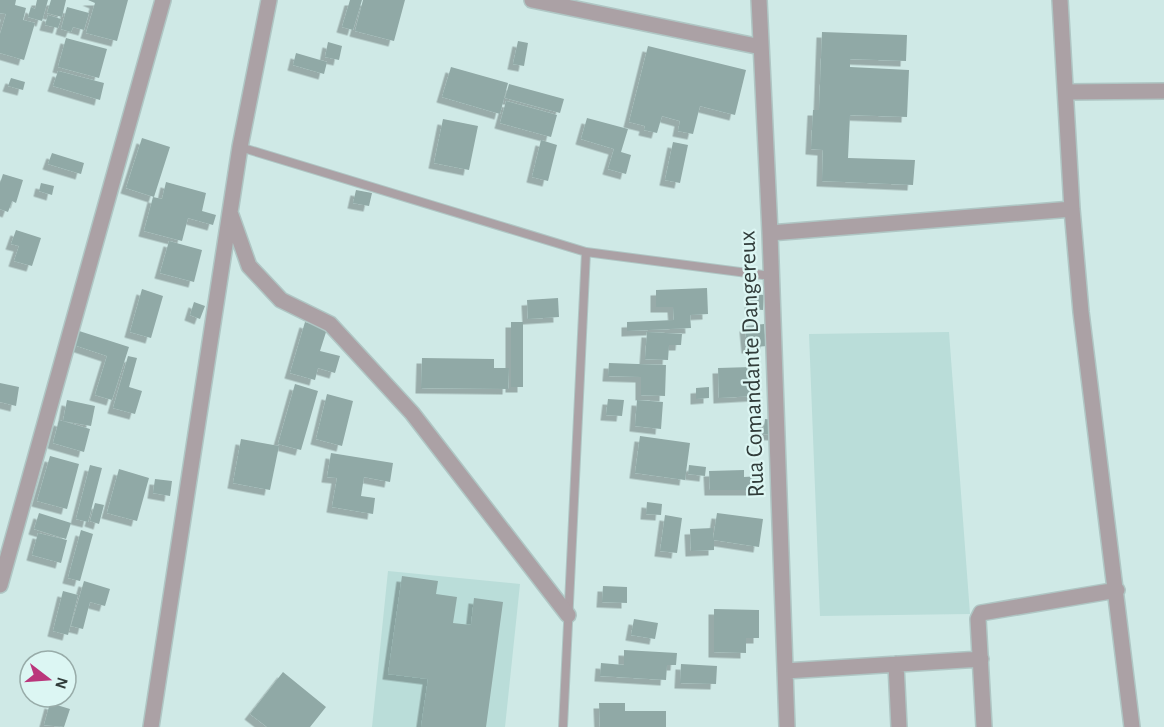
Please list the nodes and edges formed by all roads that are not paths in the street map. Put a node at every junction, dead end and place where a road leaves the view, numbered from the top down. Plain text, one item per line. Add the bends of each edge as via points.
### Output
1 (163, 0) edge
2 (269, 0) edge
3 (532, 0) edge
4 (759, 0) edge
5 (1060, 0) edge
6 (761, 47) junction
7 (1164, 91) edge
8 (1066, 92) junction
9 (240, 147) junction
10 (1072, 209) junction
11 (230, 214) junction
12 (770, 233) junction
13 (586, 252) junction
14 (771, 276) junction
15 (0, 585) edge
16 (1117, 590) junction
17 (568, 615) junction
18 (981, 659) junction
19 (896, 664) junction
20 (785, 671) junction
21 (151, 727) edge
22 (563, 727) edge
23 (787, 727) edge
24 (899, 727) edge
25 (984, 727) edge
26 (1132, 727) edge

1 - 15 street
2 - 9 street
3 - 6 street
4 - 6 street, Rua Comandante Dangereux
5 - 8 street
6 - 12 street, Rua Comandante Dangereux
7 - 8 street
8 - 10 street
9 - 11 street
9 - 13 lane
10 - 12 street
10 - 16 street
11 - 17 street via 249,266 281,300 330,324 412,413
11 - 21 street
12 - 14 street, Rua Comandante Dangereux
13 - 14 lane
13 - 17 lane
14 - 20 street, Rua Comandante Dangereux
16 - 18 street via 981,613
16 - 26 street
17 - 22 lane
18 - 19 street
18 - 25 street
19 - 20 street
19 - 24 street
20 - 23 street, Rua Comandante Dangereux

